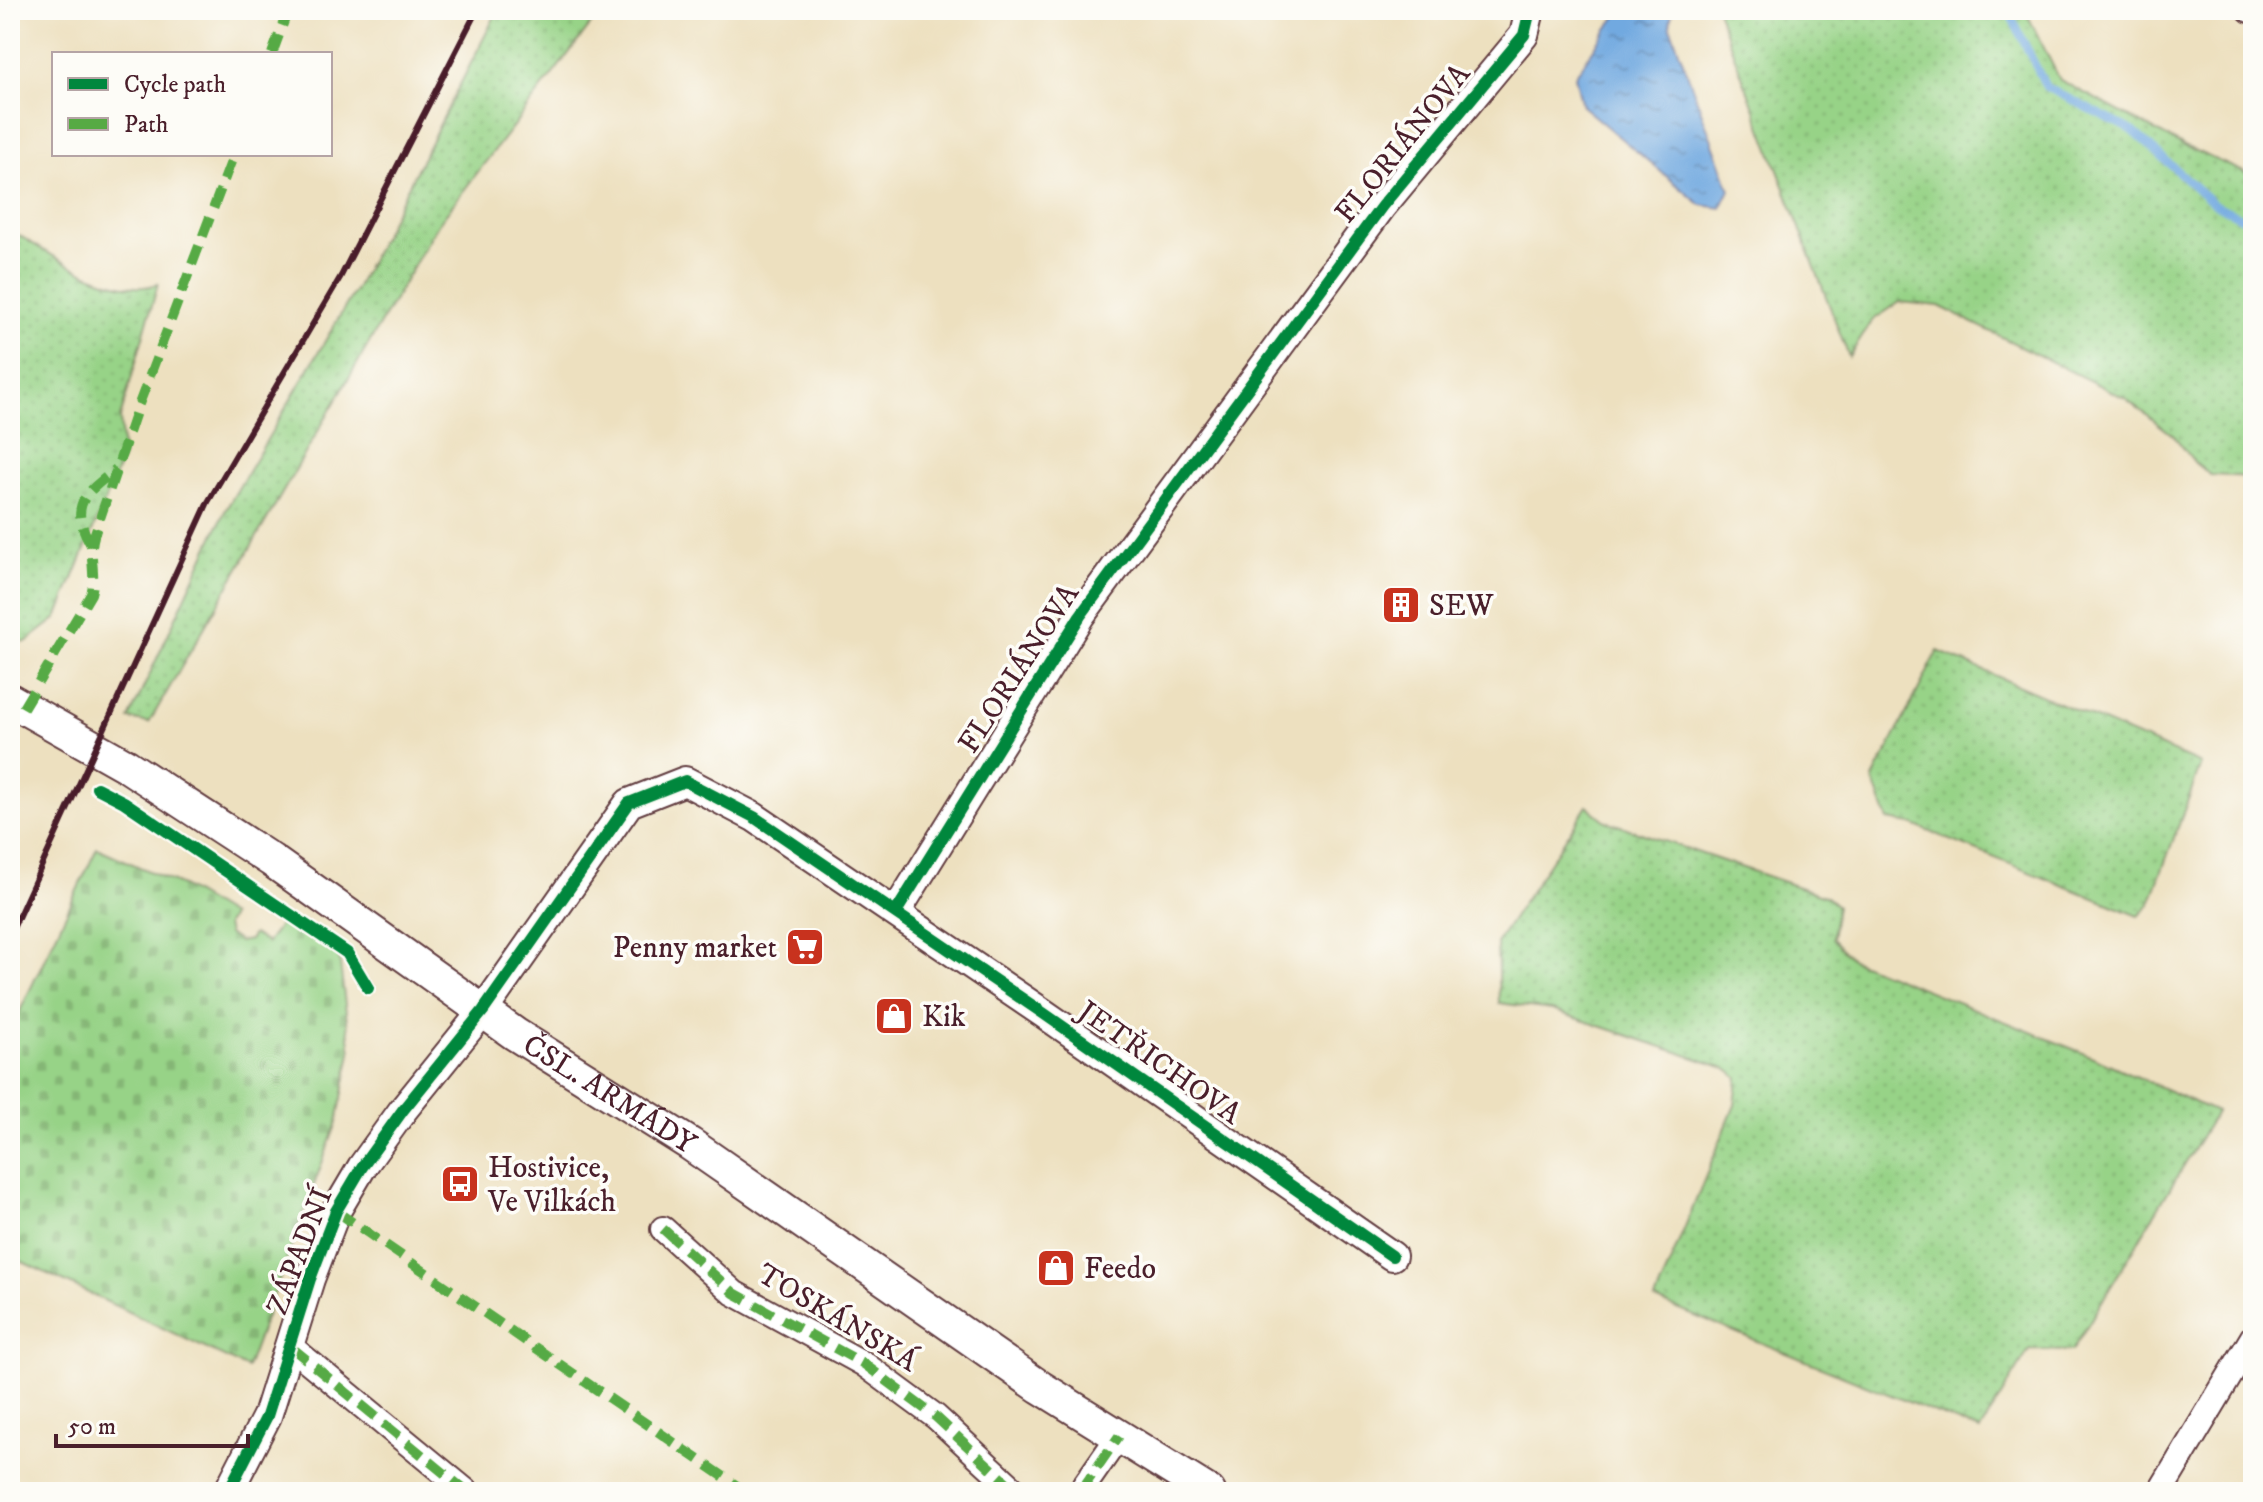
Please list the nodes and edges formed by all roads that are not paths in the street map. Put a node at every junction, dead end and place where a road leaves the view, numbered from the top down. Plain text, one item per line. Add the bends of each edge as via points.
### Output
1 (1530, 10) edge
2 (10, 700) edge
3 (896, 912) junction
4 (483, 1011) junction
5 (663, 1229) dead end
6 (1392, 1256) dead end
7 (2253, 1337) edge
8 (291, 1347) junction
9 (1119, 1436) junction
10 (464, 1491) edge
11 (228, 1492) edge
12 (1017, 1492) edge
13 (1080, 1492) edge
14 (1209, 1492) edge
15 (2160, 1492) edge

1 - 3 street, FLORIÁNOVA via 1524,35 1382,206 1080,616
2 - 4 main road, ČSL. ARMÁDY via 127,766 271,860
3 - 4 street via 754,817 685,781 629,803
3 - 6 street, JETŘICHOVA
4 - 8 street, ZÁPADNÍ via 403,1110 336,1211
4 - 9 main road, ČSL. ARMÁDY via 690,1144
5 - 12 street, TOSKÁNSKÁ via 734,1293 864,1364 936,1417
7 - 15 street
8 - 10 street
8 - 11 street, ZÁPADNÍ via 267,1416
9 - 13 street
9 - 14 main road, ČSL. ARMÁDY

